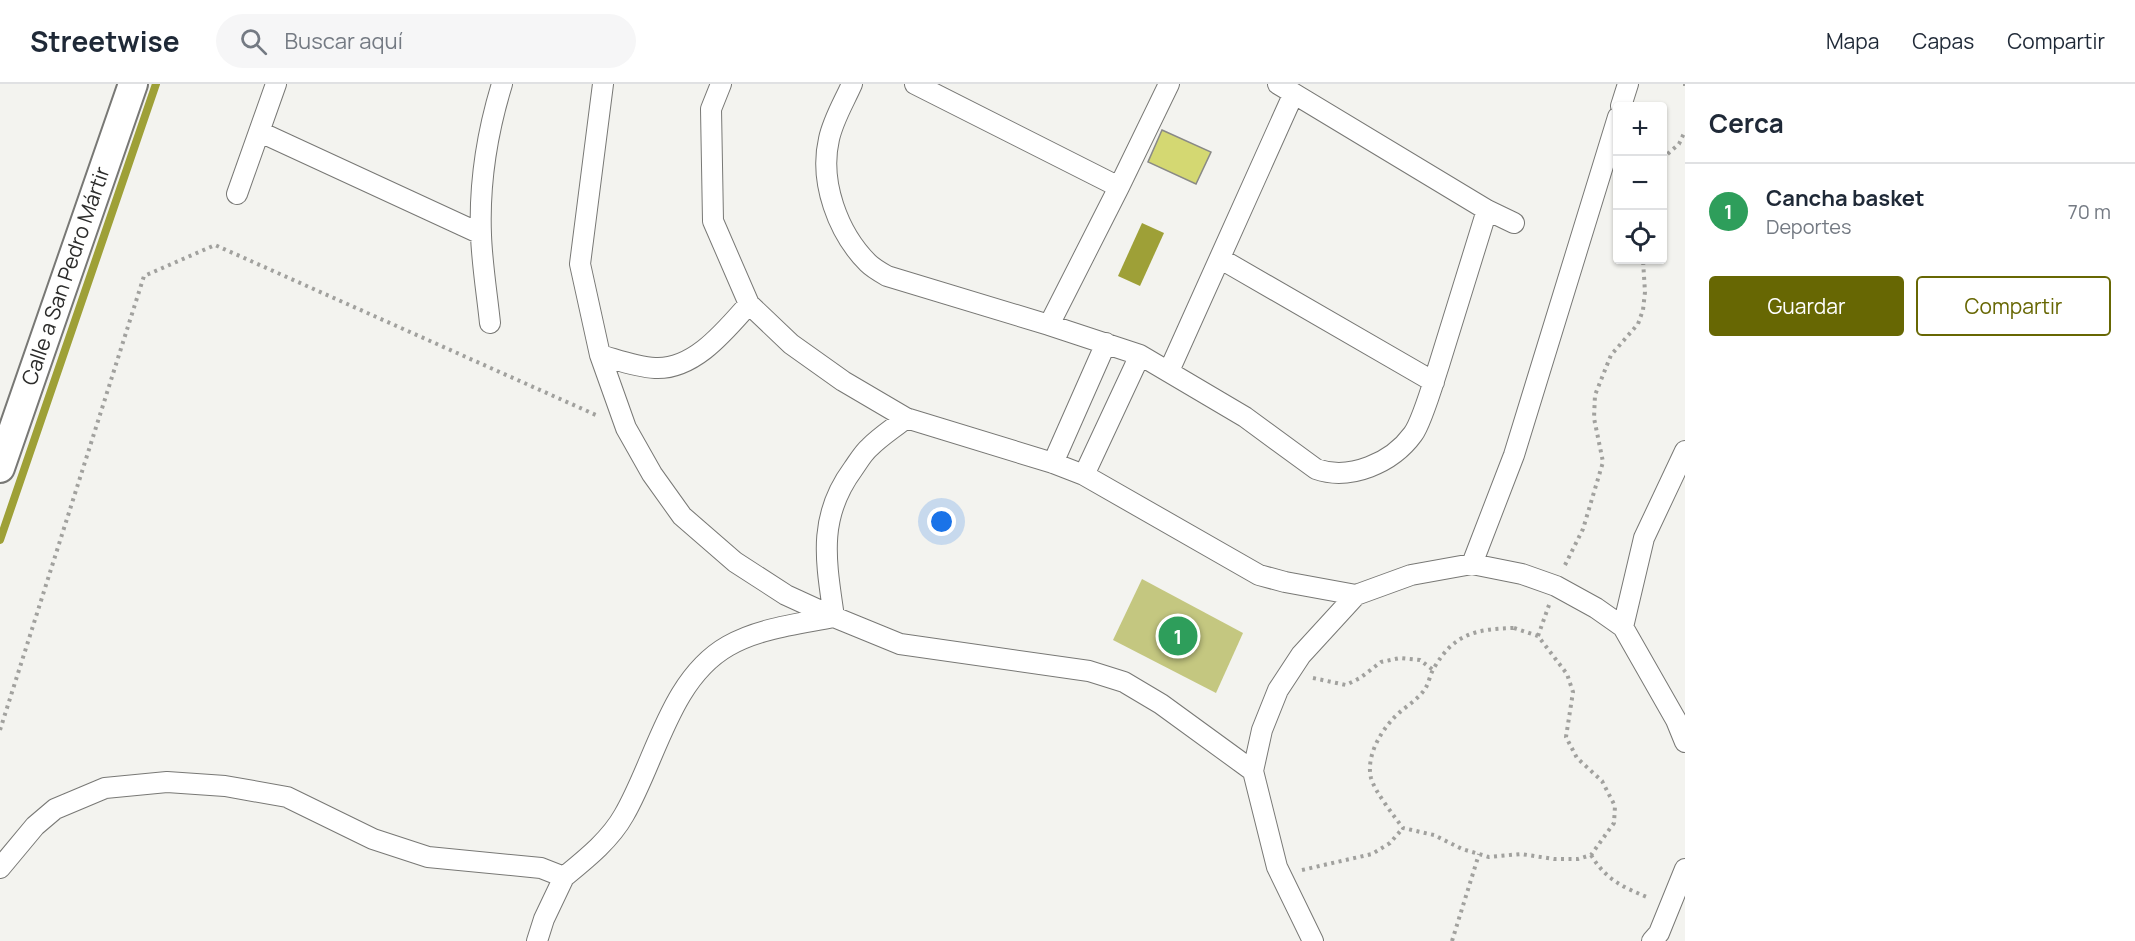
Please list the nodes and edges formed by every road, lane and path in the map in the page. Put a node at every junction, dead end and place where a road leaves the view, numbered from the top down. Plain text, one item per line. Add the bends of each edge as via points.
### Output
1 (132, 84) edge
2 (276, 84) edge
3 (502, 84) edge
4 (602, 84) edge
5 (721, 84) edge
6 (852, 84) edge
7 (915, 84) edge
8 (1169, 84) edge
9 (1628, 84) edge
10 (1285, 90) edge
11 (1622, 102) edge
12 (1613, 130) edge
13 (1685, 131) edge
14 (260, 132) junction
15 (1665, 156) edge
16 (1119, 188) junction
17 (237, 194) dead end
18 (1487, 210) junction
19 (1514, 223) dead end
20 (481, 234) junction
21 (1221, 259) junction
22 (1642, 264) edge
23 (749, 304) junction
24 (490, 323) dead end
25 (1049, 325) junction
26 (1106, 343) junction
27 (600, 355) junction
28 (1140, 355) junction
29 (1169, 370) junction
30 (1434, 381) junction
31 (906, 418) junction
32 (626, 428) junction
33 (1685, 452) edge
34 (1053, 463) junction
35 (0, 468) edge
36 (1084, 476) junction
37 (1472, 564) junction
38 (1556, 586) junction
39 (1356, 595) junction
40 (834, 617) junction
41 (1623, 627) junction
42 (1538, 636) junction
43 (1433, 670) junction
44 (1290, 671) junction
45 (1680, 716) edge
46 (0, 730) edge
47 (1685, 742) edge
48 (1253, 771) junction
49 (1403, 828) junction
50 (1479, 854) junction
51 (1591, 855) junction
52 (0, 868) edge
53 (1685, 870) edge
54 (1281, 876) junction
55 (564, 877) junction
56 (1670, 907) junction
57 (1311, 940) edge
58 (537, 941) edge
59 (1452, 941) edge
60 (1652, 941) edge

1 - 35 main road, Calle a San Pedro Mártir
2 - 14 street
3 - 20 street via 491,117 484,162
4 - 27 street via 580,264
5 - 23 street via 711,109 713,221
6 - 25 street via 833,124 826,162 831,201 855,249 886,276
7 - 16 street
8 - 16 street
9 - 11 street
10 - 18 street
10 - 21 street
12 - 37 street via 1514,455
13 - 15 path via 1679,144
14 - 17 street
14 - 20 street
16 - 25 street
18 - 19 street
18 - 30 street
20 - 24 street
21 - 29 street
21 - 30 street
22 - 38 path via 1645,292 1638,324 1611,355 1595,395 1594,418 1603,462 1583,529
23 - 27 street via 713,342 673,366 656,368
23 - 31 street via 814,362
25 - 26 street
26 - 28 street
26 - 34 street
27 - 32 street
28 - 29 street
28 - 36 street
29 - 30 street via 1329,474 1347,473 1390,457 1414,433
31 - 34 street
31 - 40 street via 869,448 842,485 832,507 826,536
32 - 40 street via 682,516 735,562 786,595
32 - 46 path via 215,244 144,276
33 - 41 street via 1644,538
34 - 36 street
36 - 39 street via 1259,575
37 - 38 street
37 - 39 street via 1411,575
38 - 41 street
38 - 42 path
39 - 44 street
40 - 48 street via 900,644 1089,671 1124,682
40 - 55 street via 755,634 706,662 689,680 677,702 625,815 601,845
41 - 45 street
42 - 43 path via 1514,628 1462,636 1446,648
42 - 51 path via 1567,674 1573,692 1566,737 1577,758 1602,781 1615,806 1614,823
43 - 44 path via 1420,660 1400,658 1381,662 1346,685
43 - 49 path via 1426,688 1382,732 1371,757 1371,778
44 - 48 street via 1262,730
45 - 47 street
48 - 54 street
49 - 50 path via 1434,835
49 - 54 path via 1390,843 1372,854
50 - 51 path via 1554,859
50 - 59 path
51 - 56 path via 1617,885
52 - 55 street via 54,809 105,788 167,782 225,786 287,797 373,839 428,857 541,868
53 - 56 street
54 - 57 street
55 - 58 street
56 - 60 street

